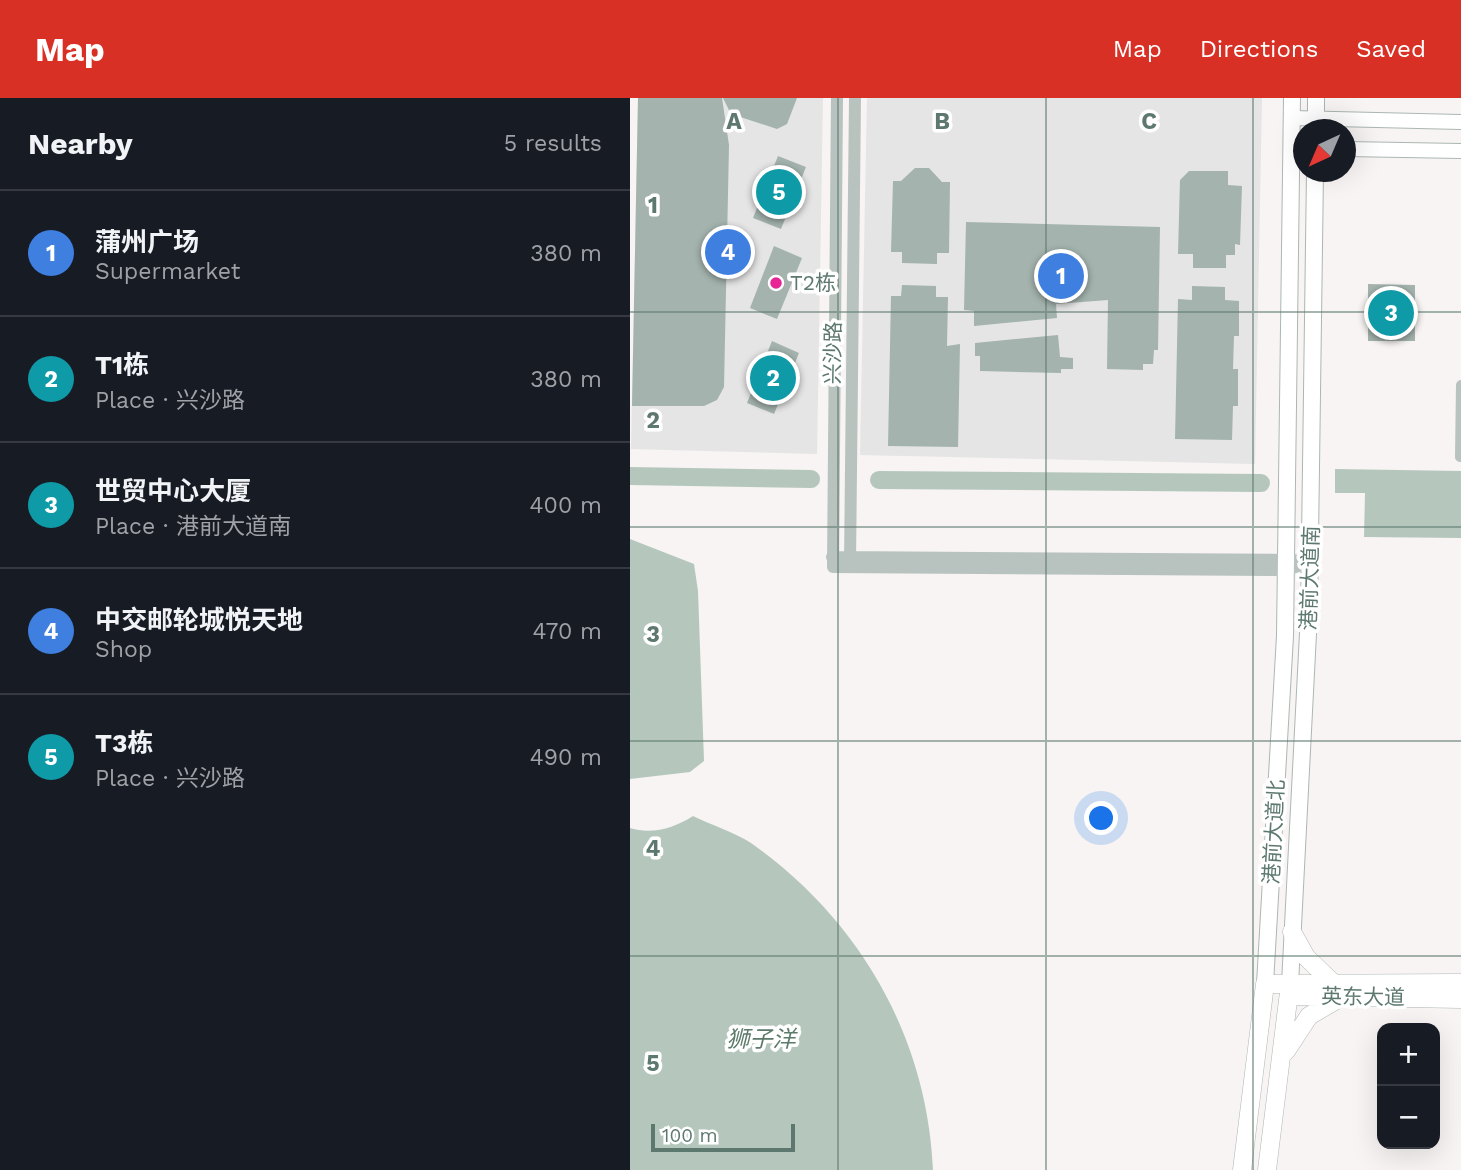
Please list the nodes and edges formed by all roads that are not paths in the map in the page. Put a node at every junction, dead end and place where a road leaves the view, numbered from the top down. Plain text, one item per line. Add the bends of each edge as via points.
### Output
1 (837, 98) edge
2 (855, 98) edge
3 (1292, 98) edge
4 (1316, 98) edge
5 (1292, 118) junction
6 (1296, 119) edge
7 (1316, 119) edge
8 (1461, 122) edge
9 (1356, 123) edge
10 (1293, 124) edge
11 (1356, 149) edge
12 (1461, 151) edge
13 (1296, 182) edge
14 (1315, 182) edge
15 (1461, 385) edge
16 (1460, 457) edge
17 (850, 562) junction
18 (1310, 562) junction
19 (1286, 564) junction
20 (1270, 897) junction
21 (1294, 898) junction
22 (1292, 932) junction
23 (1332, 982) junction
24 (1461, 983) edge
25 (1265, 989) junction
26 (1289, 990) junction
27 (1343, 996) junction
28 (1461, 999) edge
29 (1281, 1060) junction
30 (1255, 1075) junction
31 (1278, 1080) junction
32 (1242, 1170) edge
33 (1266, 1170) edge

1 - 17 street, 兴沙路 via 833,562
2 - 17 street, 兴沙路
3 - 5 main road
4 - 7 main road
5 - 6 main road
5 - 10 main road
8 - 9 main road
11 - 12 main road
13 - 19 main road, 港前大道北
14 - 18 main road, 港前大道南
15 - 16 street
17 - 19 street
18 - 19 street
18 - 21 main road, 港前大道南
19 - 20 main road, 港前大道北
20 - 21 main road
20 - 25 main road, 港前大道北
21 - 22 main road, 港前大道南
22 - 23 highway via 1306,957
22 - 26 main road, 港前大道南
23 - 24 highway, 英东大道
23 - 26 highway, 英东大道
25 - 26 highway, 英东大道
25 - 30 highway, 港前大道北
26 - 27 highway, 英东大道
26 - 29 highway
27 - 28 highway, 英东大道
27 - 29 highway via 1309,1016
29 - 31 highway
30 - 31 highway
30 - 32 highway, 港前大道北
31 - 33 highway

